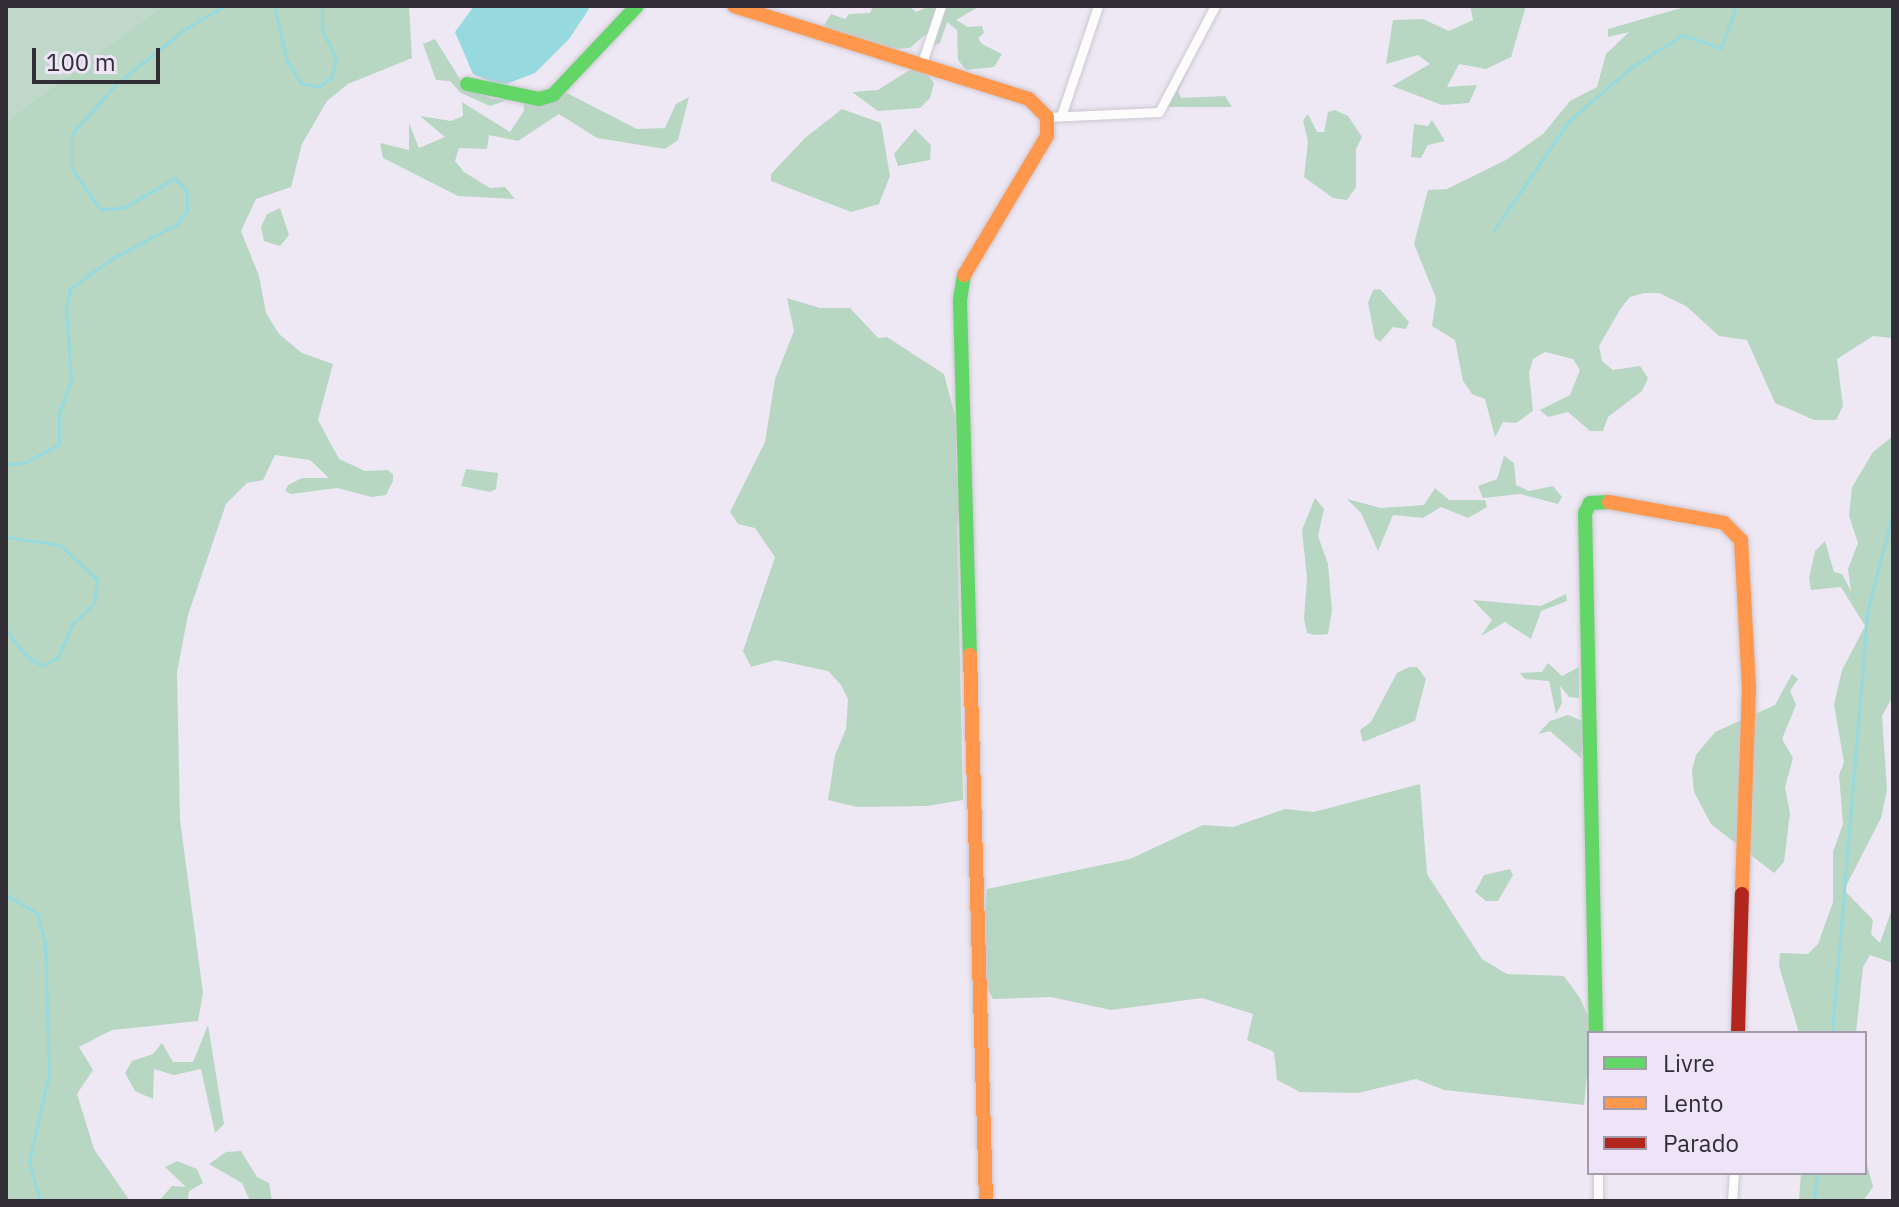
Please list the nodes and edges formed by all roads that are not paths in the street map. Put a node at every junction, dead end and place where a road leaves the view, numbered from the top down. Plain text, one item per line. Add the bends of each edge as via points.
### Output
1 (637, 6) edge
2 (734, 6) edge
3 (941, 6) edge
4 (1098, 6) edge
5 (1215, 6) edge
6 (768, 10) edge
7 (922, 63) junction
8 (467, 84) dead end
9 (1054, 116) junction
10 (1596, 1031) edge
11 (1738, 1031) edge
12 (1598, 1175) edge
13 (1734, 1175) edge
14 (986, 1201) edge
15 (1598, 1201) edge
16 (1732, 1201) edge

1 - 8 street via 553,95 539,99
2 - 6 street
3 - 7 street
4 - 9 street
5 - 9 street via 1159,112
6 - 7 street
7 - 9 street via 1029,99
9 - 14 street via 1037,155 965,269 960,301
10 - 11 street via 1585,513 1590,503 1606,502 1724,523 1741,540 1749,689
12 - 15 street
13 - 16 street

